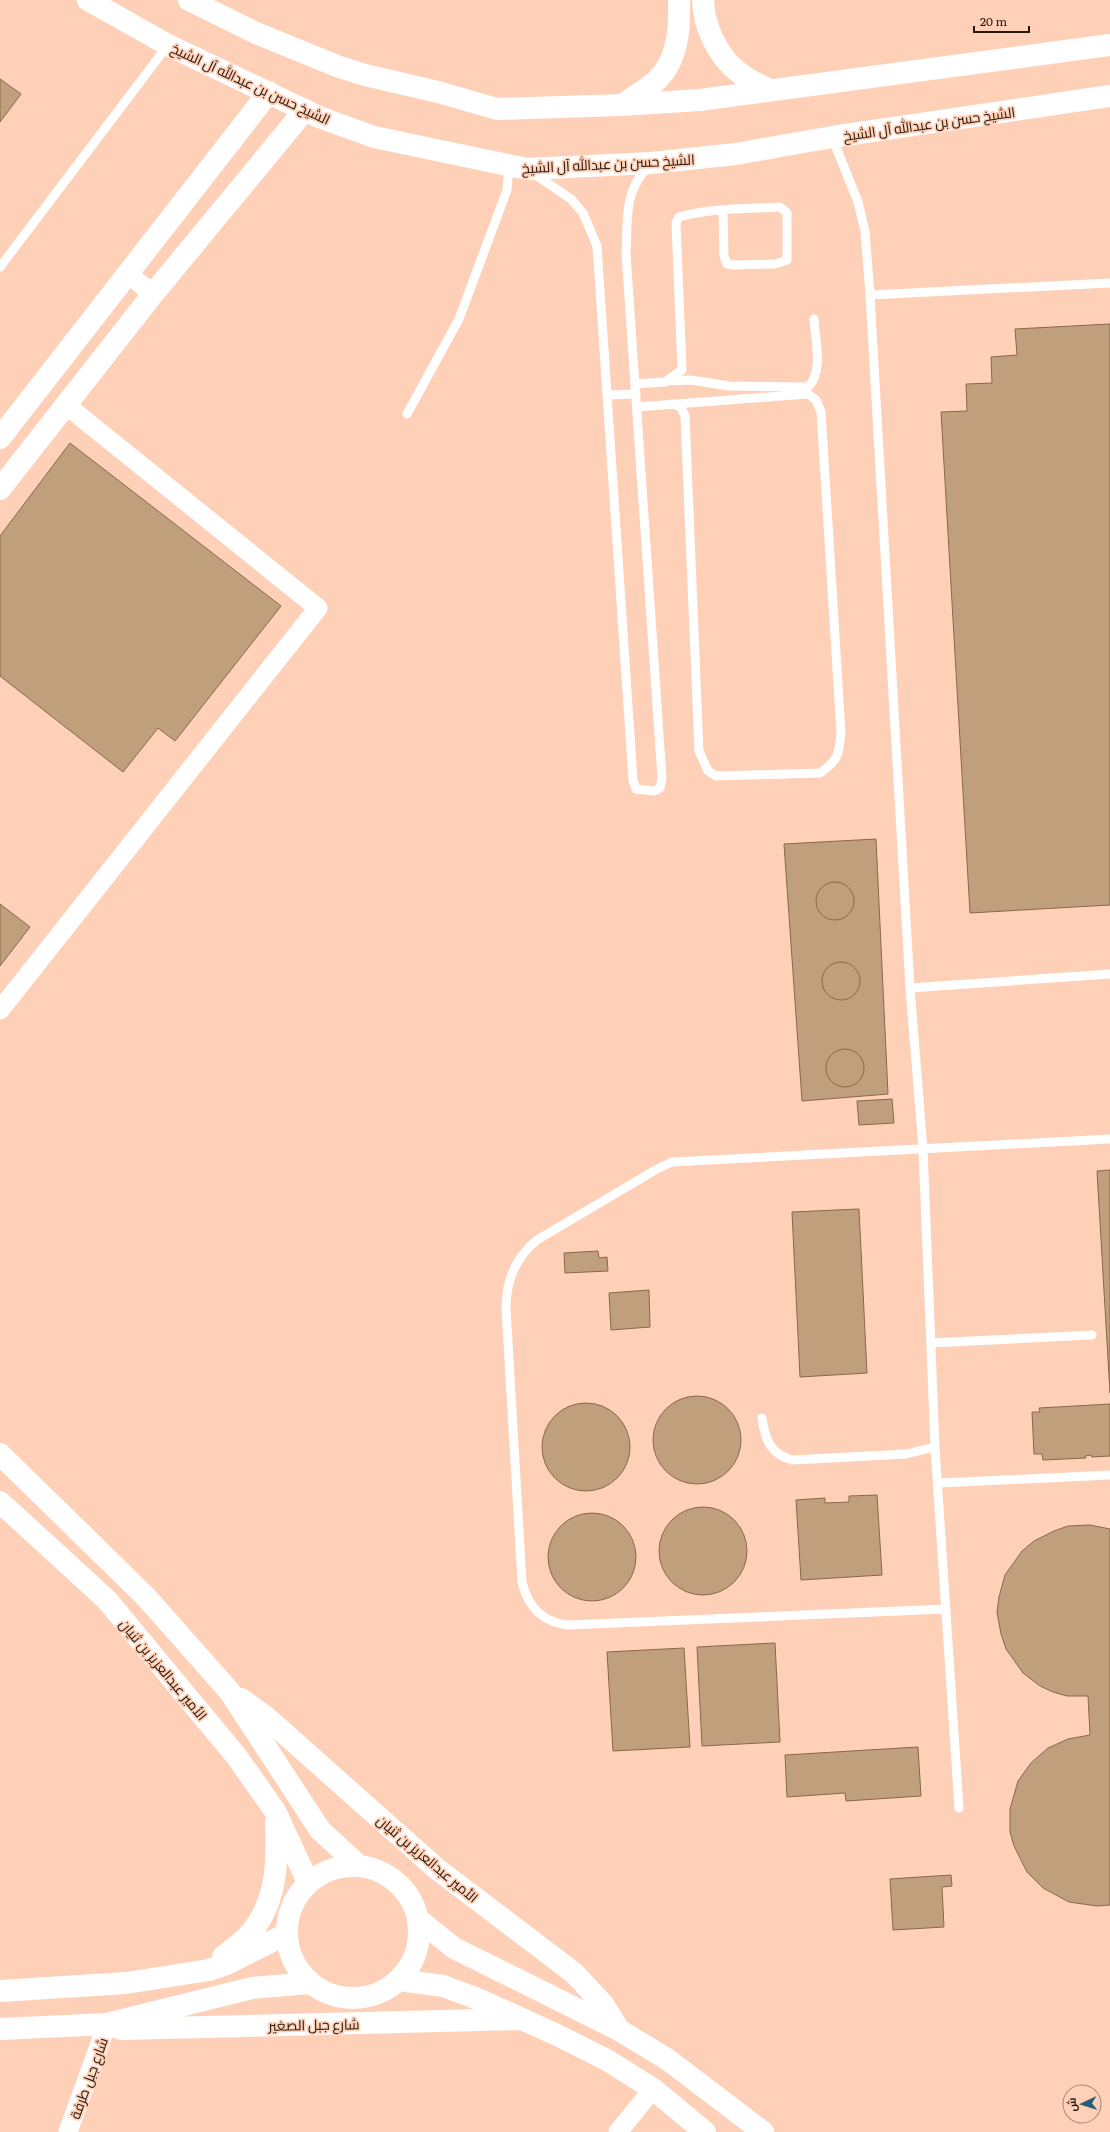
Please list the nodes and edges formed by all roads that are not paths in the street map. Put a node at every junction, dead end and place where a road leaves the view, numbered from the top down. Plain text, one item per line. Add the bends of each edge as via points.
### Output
1 (88, 0) edge
2 (189, 0) edge
3 (679, 0) edge
4 (703, 0) edge
5 (168, 44) junction
6 (1110, 45) edge
7 (768, 89) junction
8 (269, 92) junction
9 (1110, 96) edge
10 (621, 105) junction
11 (304, 111) junction
12 (832, 137) junction
13 (651, 163) junction
14 (518, 168) junction
15 (723, 211) junction
16 (0, 267) edge
17 (128, 274) junction
18 (1110, 283) edge
19 (153, 294) junction
20 (870, 295) junction
21 (814, 319) dead end
22 (666, 382) junction
23 (635, 384) junction
24 (636, 394) junction
25 (607, 395) junction
26 (672, 404) junction
27 (66, 405) junction
28 (637, 407) junction
29 (407, 414) dead end
30 (0, 438) edge
31 (0, 489) edge
32 (1110, 974) edge
33 (910, 988) junction
34 (0, 1010) edge
35 (1110, 1139) edge
36 (923, 1149) junction
37 (1092, 1335) dead end
38 (931, 1343) junction
39 (762, 1418) dead end
40 (936, 1447) junction
41 (0, 1454) edge
42 (1110, 1475) edge
43 (939, 1483) junction
44 (0, 1502) edge
45 (946, 1609) junction
46 (230, 1692) junction
47 (959, 1808) dead end
48 (275, 1811) junction
49 (358, 1864) junction
50 (308, 1882) junction
51 (419, 1920) junction
52 (286, 1934) junction
53 (209, 1970) junction
54 (399, 1980) junction
55 (310, 1983) junction
56 (0, 1991) edge
57 (521, 2019) junction
58 (107, 2024) junction
59 (0, 2029) edge
60 (619, 2030) junction
61 (653, 2089) junction
62 (68, 2132) edge
63 (618, 2132) edge
64 (705, 2132) edge
65 (763, 2132) edge

1 - 5 street, الشيخ حسن بن عبدالله آل الشيخ
2 - 10 street via 256,33 338,66 497,109
3 - 10 street via 679,24 671,61 657,80
4 - 7 street via 708,29 725,59 741,74
5 - 8 street, الشيخ حسن بن عبدالله آل الشيخ
5 - 16 lane
6 - 7 street
7 - 10 street via 700,100
8 - 11 street, الشيخ حسن بن عبدالله آل الشيخ
8 - 17 street
9 - 12 street, الشيخ حسن بن عبدالله آل الشيخ
11 - 14 street, الشيخ حسن بن عبدالله آل الشيخ via 374,137
11 - 19 street
12 - 13 street, الشيخ حسن بن عبدالله آل الشيخ via 736,154
12 - 20 lane via 858,202 865,231
13 - 14 street, الشيخ حسن بن عبدالله آل الشيخ
13 - 23 lane via 639,176 630,194 626,254
14 - 25 lane via 571,198 583,213 597,246
14 - 29 lane via 507,190 459,318
15 - 15 lane via 780,207 787,213 787,260 775,264 727,264 724,256
15 - 22 lane via 690,214 679,217 676,223 682,370
17 - 19 street
17 - 30 street
18 - 20 lane
19 - 27 street
20 - 33 lane
21 - 22 lane via 817,370 812,384 808,387 729,386 691,380
22 - 23 lane
23 - 24 lane
24 - 25 lane
24 - 28 lane
25 - 28 lane via 633,780 636,789 654,791 660,788 662,778
26 - 26 lane via 681,407 685,416 699,751 708,771 716,776 820,773 833,764 839,753 841,733 821,412 816,400 808,394
26 - 28 lane
27 - 31 street
27 - 34 street via 318,608
32 - 33 lane
33 - 36 lane
35 - 36 lane
36 - 38 lane
36 - 45 lane via 681,1161 664,1165 529,1246 516,1262 507,1285 506,1308 522,1582 527,1599 545,1619 568,1625
37 - 38 lane
38 - 40 lane
39 - 40 lane via 770,1446 784,1458 792,1460 906,1454
40 - 43 lane
41 - 46 street, الأمير عبدالعزيز بن ثنيان via 147,1598
42 - 43 lane
43 - 45 lane
44 - 48 street, الأمير عبدالعزيز بن ثنيان via 107,1600 237,1757
45 - 47 lane
46 - 49 street, الأمير عبدالعزيز بن ثنيان via 320,1830
46 - 60 street, الأمير عبدالعزيز بن ثنيان via 266,1717 438,1869 574,1973 604,2004
48 - 50 street, الأمير عبدالعزيز بن ثنيان
48 - 53 street via 277,1856 274,1886 264,1912 247,1936
49 - 50 street via 331,1868
49 - 51 street via 386,1873 408,1893
50 - 52 street via 291,1906
51 - 54 street via 419,1942 412,1963
51 - 60 street, الأمير عبدالعزيز بن ثنيان via 454,1948
52 - 53 street via 229,1963
52 - 55 street via 293,1961
53 - 56 street via 126,1983
54 - 55 street via 379,1994 355,1999 331,1995
54 - 57 street, شارع جبل الصغير via 443,1986
55 - 58 street, شارع جبل الصغير via 252,1988
57 - 58 street, شارع جبل الصغير via 122,2029
57 - 61 street, شارع جبل الصغير via 607,2060
58 - 59 street, شارع جبل الصغير
58 - 62 street, شارع جبل طرفة
60 - 65 street, الأمير عبدالعزيز بن ثنيان via 667,2059
61 - 63 street
61 - 64 street

